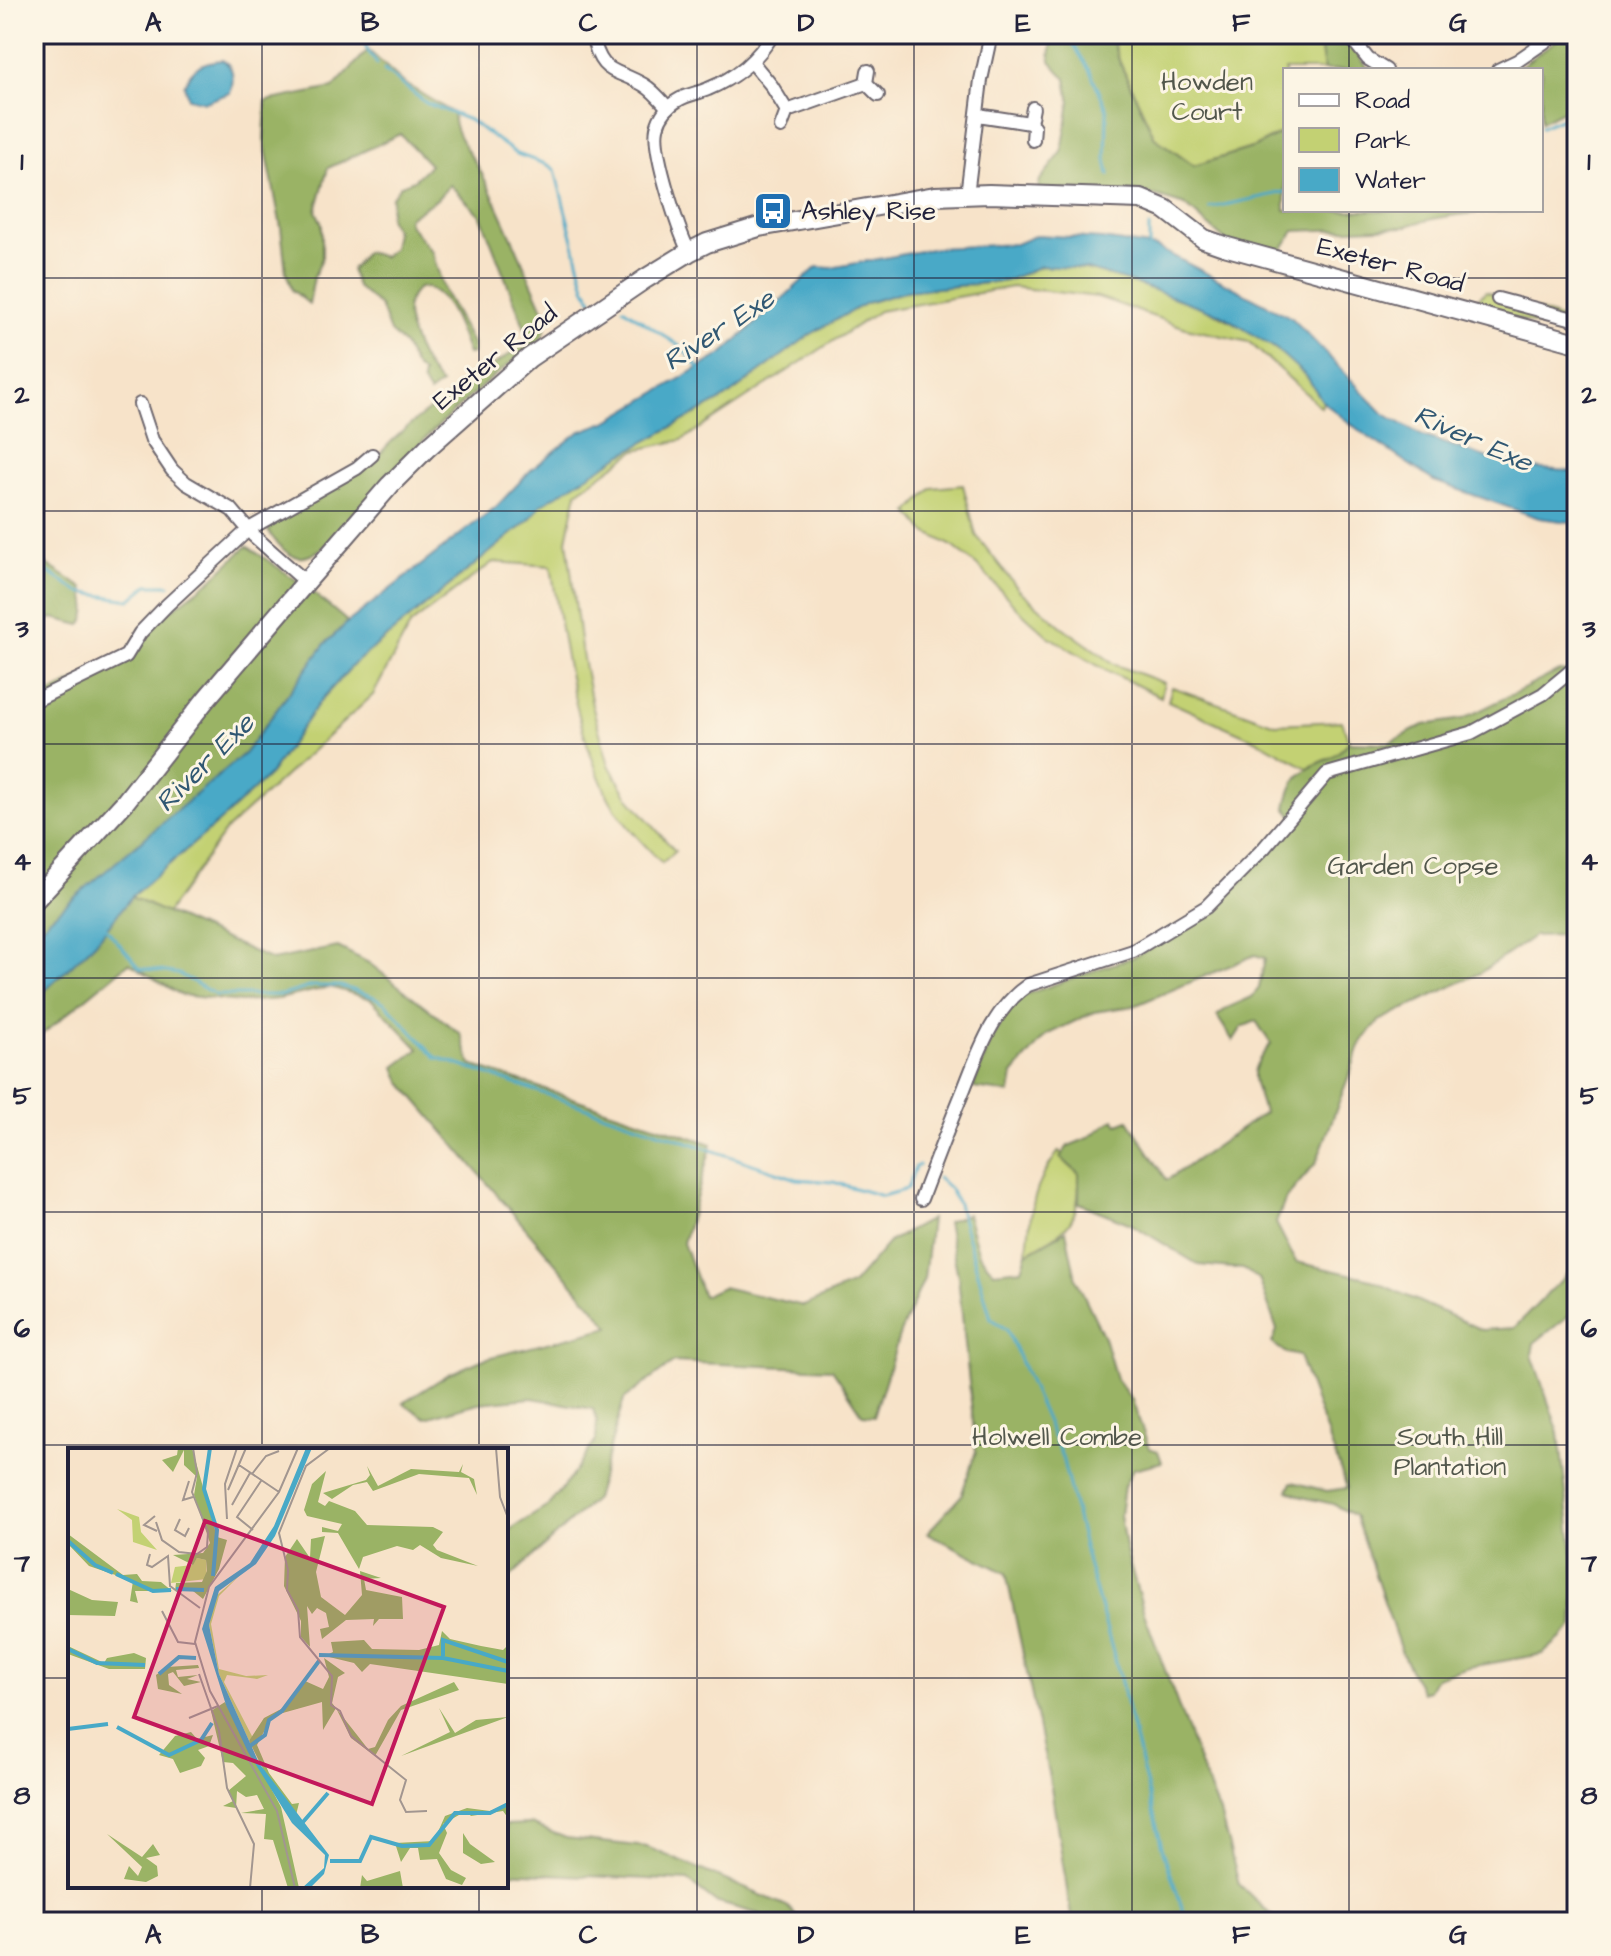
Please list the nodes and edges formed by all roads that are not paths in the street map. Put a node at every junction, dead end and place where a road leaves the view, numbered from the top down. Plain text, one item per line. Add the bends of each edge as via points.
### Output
1 (592, 34) edge
2 (773, 34) edge
3 (991, 34) edge
4 (1348, 34) edge
5 (1556, 34) edge
6 (752, 62) junction
7 (1383, 68) edge
8 (1502, 68) edge
9 (878, 95) dead end
10 (668, 108) junction
11 (1033, 108) dead end
12 (787, 111) junction
13 (978, 115) junction
14 (1030, 123) junction
15 (781, 127) dead end
16 (1033, 140) dead end
17 (967, 195) junction
18 (689, 252) junction
19 (1498, 299) dead end
20 (1577, 320) edge
21 (1577, 343) edge
22 (140, 404) dead end
23 (372, 455) dead end
24 (249, 529) junction
25 (306, 582) junction
26 (1577, 666) edge
27 (34, 701) edge
28 (34, 901) edge
29 (921, 1199) dead end

1 - 10 street via 603,64 643,85
2 - 6 street
3 - 13 street
4 - 7 street
5 - 8 street
6 - 10 street via 722,83
6 - 12 street
9 - 12 street via 867,77
10 - 18 street via 658,122 657,145
11 - 14 street
12 - 15 street
13 - 14 street
13 - 17 street
14 - 16 street
17 - 18 main road, Exeter Road via 759,227
17 - 21 main road, Exeter Road via 1153,203 1204,239
18 - 25 main road, Exeter Road via 562,334 456,420 390,485
19 - 20 street
22 - 24 street via 152,440 172,470 232,510
23 - 24 street
24 - 25 street
24 - 27 street via 167,605 126,656
25 - 28 main road, Exeter Road via 125,802
26 - 29 street via 1543,694 1471,733 1327,774 1206,907 1133,951 1015,993 981,1045

